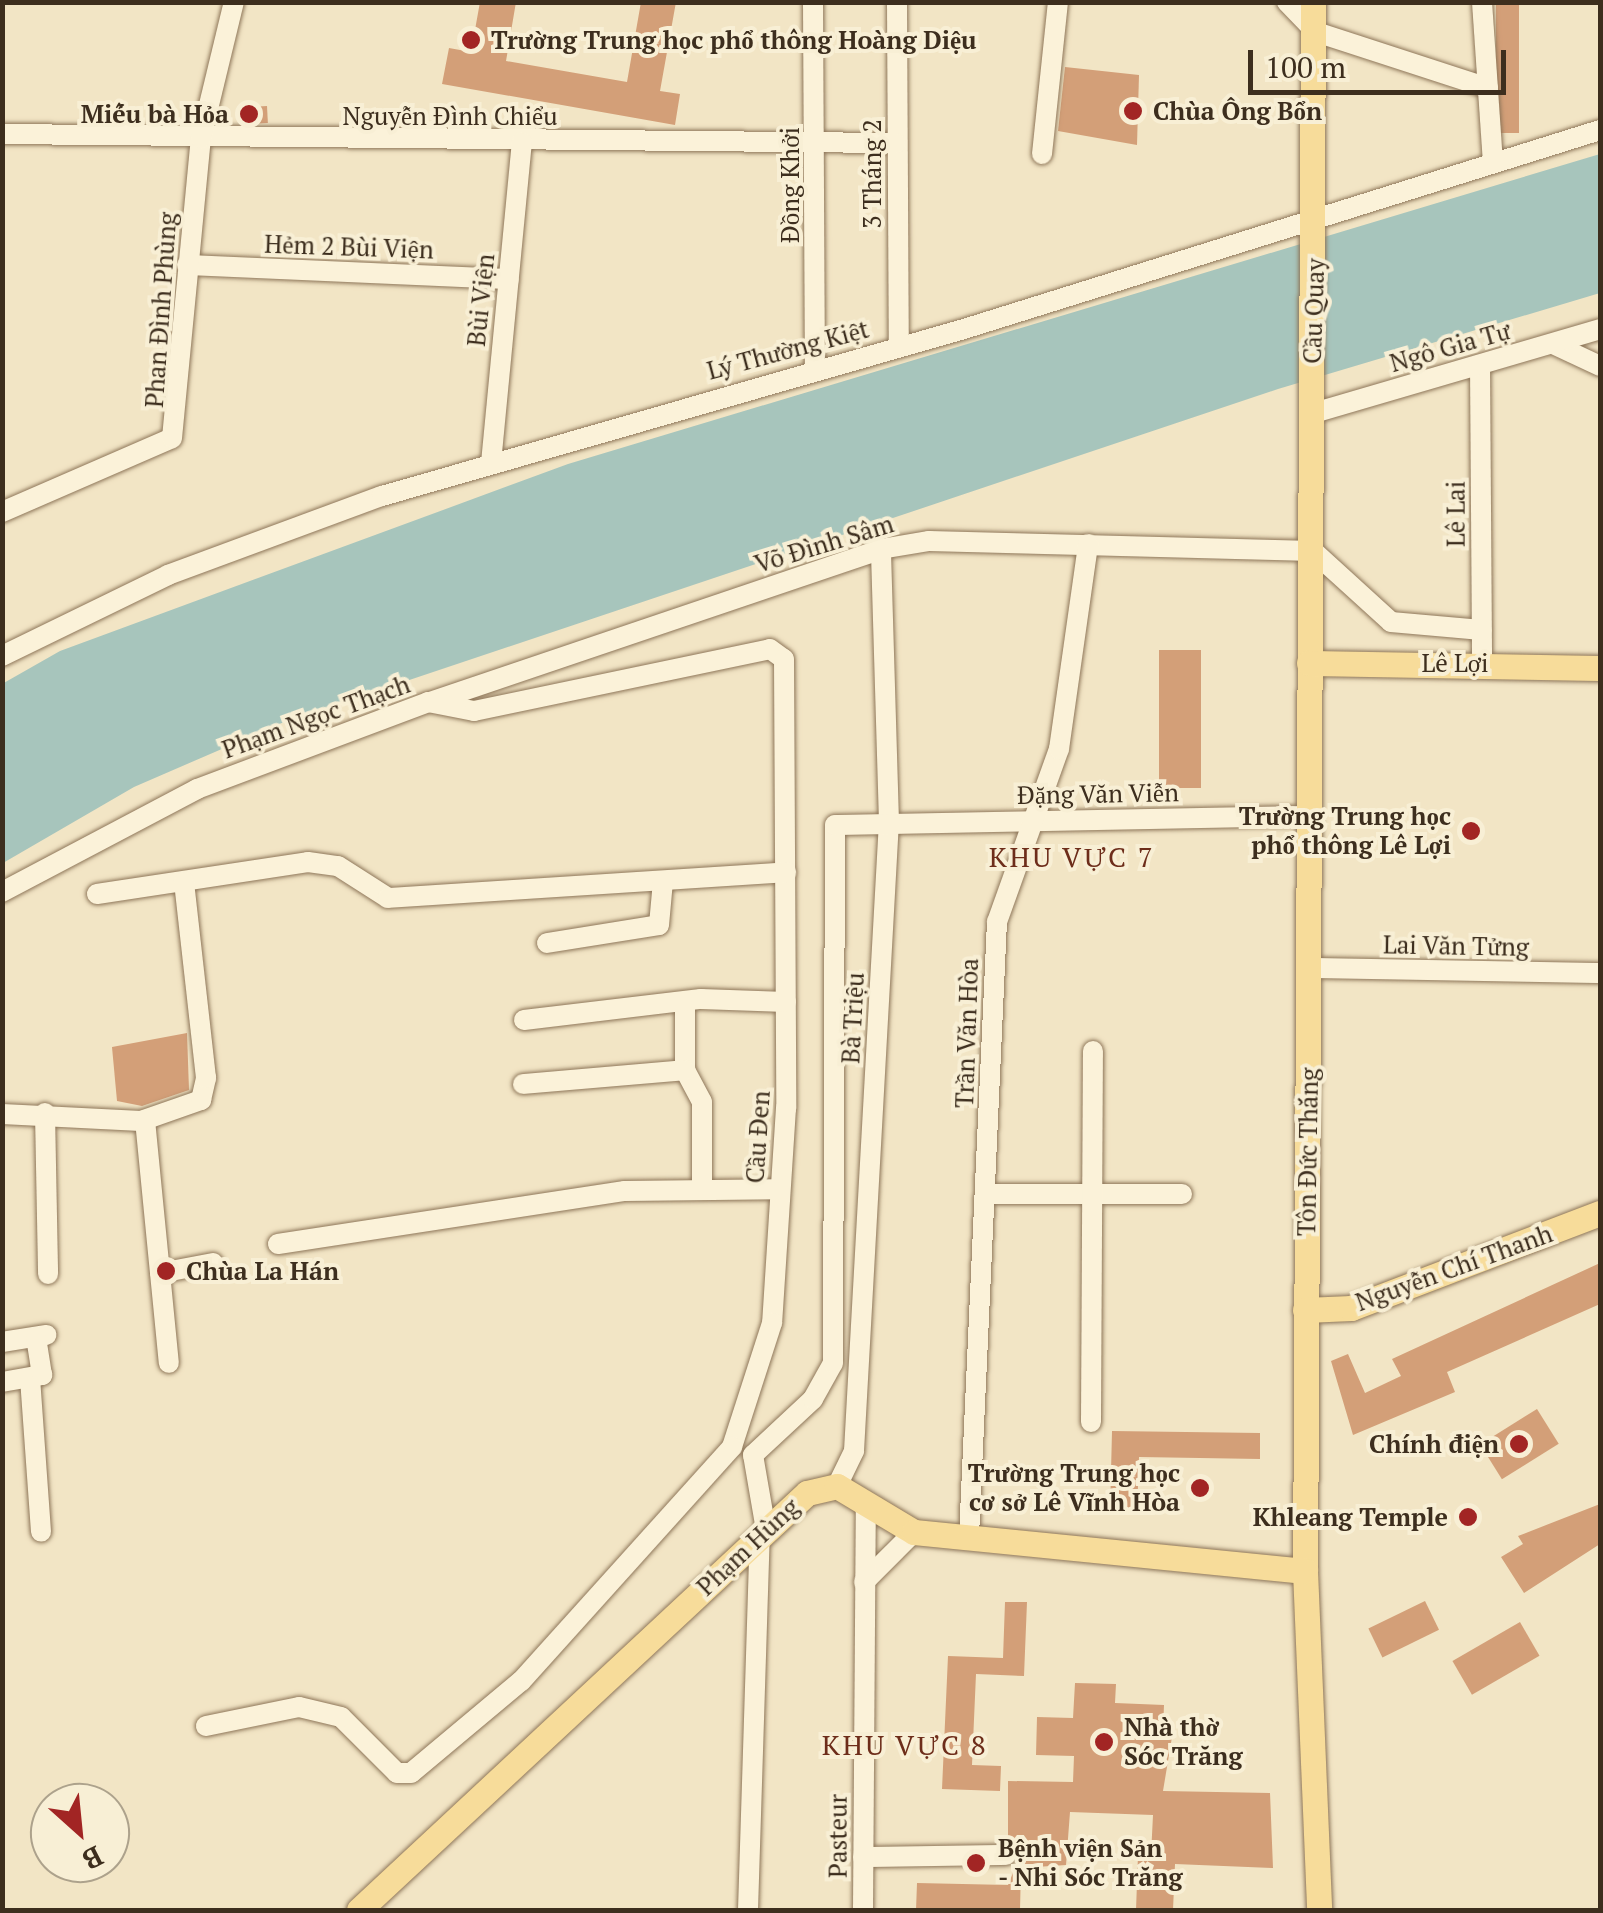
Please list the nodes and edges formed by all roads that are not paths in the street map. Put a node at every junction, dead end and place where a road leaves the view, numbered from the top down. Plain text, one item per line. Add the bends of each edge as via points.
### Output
1 (234, 2) edge
2 (813, 2) edge
3 (897, 2) edge
4 (1058, 2) edge
5 (1287, 2) edge
6 (1314, 2) edge
7 (1482, 2) edge
8 (1316, 32) junction
9 (1488, 88) junction
10 (1600, 130) edge
11 (2, 134) edge
12 (201, 138) junction
13 (522, 142) junction
14 (896, 142) junction
15 (816, 145) junction
16 (1042, 154) dead end
17 (1493, 163) junction
18 (1317, 223) junction
19 (186, 265) junction
20 (508, 278) junction
21 (1600, 329) edge
22 (1553, 344) junction
23 (899, 346) junction
24 (1480, 365) junction
25 (1600, 366) edge
26 (815, 368) junction
27 (1310, 404) junction
28 (490, 463) junction
29 (2, 512) edge
30 (1088, 544) junction
31 (881, 549) junction
32 (1313, 551) junction
33 (1482, 630) junction
34 (2, 656) edge
35 (784, 660) joint
36 (1482, 662) junction
37 (1309, 663) junction
38 (1600, 668) edge
39 (428, 702) junction
40 (1308, 816) junction
41 (1036, 820) junction
42 (889, 822) junction
43 (786, 872) junction
44 (664, 881) junction
45 (184, 882) junction
46 (2, 892) edge
47 (98, 894) dead end
48 (547, 943) dead end
49 (1311, 968) junction
50 (1600, 974) edge
51 (685, 1002) junction
52 (786, 1002) junction
53 (524, 1020) dead end
54 (1093, 1051) dead end
55 (685, 1070) junction
56 (523, 1084) dead end
57 (45, 1113) junction
58 (2, 1114) edge
59 (145, 1120) junction
60 (780, 1189) junction
61 (702, 1190) junction
62 (985, 1194) junction
63 (1094, 1194) junction
64 (1182, 1194) dead end
65 (1600, 1213) edge
66 (278, 1244) dead end
67 (214, 1262) dead end
68 (160, 1273) junction
69 (48, 1274) dead end
70 (1305, 1310) junction
71 (2, 1342) edge
72 (170, 1363) dead end
73 (30, 1378) junction
74 (2, 1382) edge
75 (1091, 1422) dead end
76 (837, 1486) junction
77 (866, 1502) junction
78 (41, 1532) dead end
79 (914, 1532) junction
80 (763, 1533) junction
81 (968, 1536) junction
82 (1305, 1571) junction
83 (864, 1582) junction
84 (206, 1726) dead end
85 (1006, 1855) dead end
86 (863, 1857) junction
87 (748, 1902) edge
88 (359, 1910) edge
89 (732, 1910) edge
90 (862, 1910) edge
91 (1319, 1910) edge

1 - 12 street, Phan Đình Phùng
2 - 15 street, Đồng Khởi
3 - 14 street, 3 Tháng 2
4 - 16 street
5 - 8 street
6 - 8 main road, Cầu Quay
7 - 9 street
8 - 9 street
8 - 18 main road, Cầu Quay
9 - 17 street
10 - 17 street, Lý Thường Kiệt
11 - 12 street, Nguyễn Đình Chiểu
12 - 13 street, Nguyễn Đình Chiểu
12 - 19 street, Phan Đình Phùng
13 - 15 street, Nguyễn Đình Chiểu
13 - 20 street, Bùi Viện
14 - 15 street, Nguyễn Đình Chiểu
14 - 23 street, 3 Tháng 2
15 - 26 street, Đồng Khởi
17 - 18 street, Lý Thường Kiệt
18 - 23 street, Lý Thường Kiệt
18 - 27 main road, Cầu Quay
19 - 20 street, Hẻm 2 Bùi Viện
19 - 29 street, Phan Đình Phùng via 172,438
20 - 28 street, Bùi Viện
21 - 22 street, Ngô Gia Tự
22 - 24 street, Ngô Gia Tự
22 - 25 street
23 - 26 street, Lý Thường Kiệt
24 - 27 street, Ngô Gia Tự
24 - 33 street, Lê Lai
26 - 28 street, Lý Thường Kiệt
27 - 32 main road, Tôn Đức Thắng
28 - 34 street, Lý Thường Kiệt via 168,575
30 - 31 street, Võ Đình Sâm
30 - 32 street, Võ Đình Sâm
30 - 41 street, Trần Văn Hòa via 1059,749
31 - 39 street, Võ Đình Sâm
31 - 42 street, Bà Triệu
32 - 33 street via 1391,622
32 - 37 main road, Tôn Đức Thắng
33 - 36 street, Lê Lai
35 - 39 street, Phạm Ngọc Thạch via 770,649 474,711
35 - 43 street, Cầu Đen
36 - 37 main road, Lê Lợi
36 - 38 main road, Lê Lợi
37 - 40 main road, Tôn Đức Thắng
39 - 46 street, Phạm Ngọc Thạch via 197,788
40 - 41 street, Đặng Văn Viễn
40 - 49 main road, Tôn Đức Thắng
41 - 42 street, Đặng Văn Viễn
41 - 62 street, Trần Văn Hòa via 997,922
42 - 76 street, Bà Triệu via 854,1451
42 - 80 street, Đặng Văn Viễn via 832,831 832,1363 812,1400 754,1455
43 - 44 street
43 - 52 street, Cầu Đen
44 - 45 street via 388,898 338,866 308,862
44 - 48 street via 659,925
45 - 47 street
45 - 59 street via 206,1078 201,1100
49 - 50 street, Lai Văn Tửng
49 - 70 main road, Tôn Đức Thắng
51 - 52 street
51 - 53 street
51 - 55 street
52 - 60 street, Cầu Đen
54 - 63 street
55 - 56 street
55 - 61 street via 702,1102
57 - 58 street
57 - 59 street
57 - 69 street
59 - 68 street
60 - 61 street
60 - 84 street, Cầu Đen via 772,1323 732,1447 627,1573 521,1682 411,1773 398,1774 341,1716 300,1707
61 - 66 street via 510,1205
62 - 63 street
62 - 81 street, Trần Văn Hòa
63 - 64 street
63 - 75 street
65 - 70 main road, Nguyễn Chí Thanh via 1351,1308
67 - 68 street
68 - 72 street
70 - 82 main road, Tôn Đức Thắng
71 - 73 street via 41,1336 42,1376
73 - 74 street
73 - 78 street
76 - 77 main road
76 - 80 main road, Phạm Hùng via 806,1492
77 - 79 main road
77 - 83 street, Pasteur
79 - 81 main road
79 - 83 street
80 - 87 street
80 - 88 main road, Phạm Hùng
81 - 82 main road
82 - 91 main road, Tôn Đức Thắng
83 - 86 street, Pasteur
85 - 86 street
86 - 90 street, Pasteur
87 - 89 street

